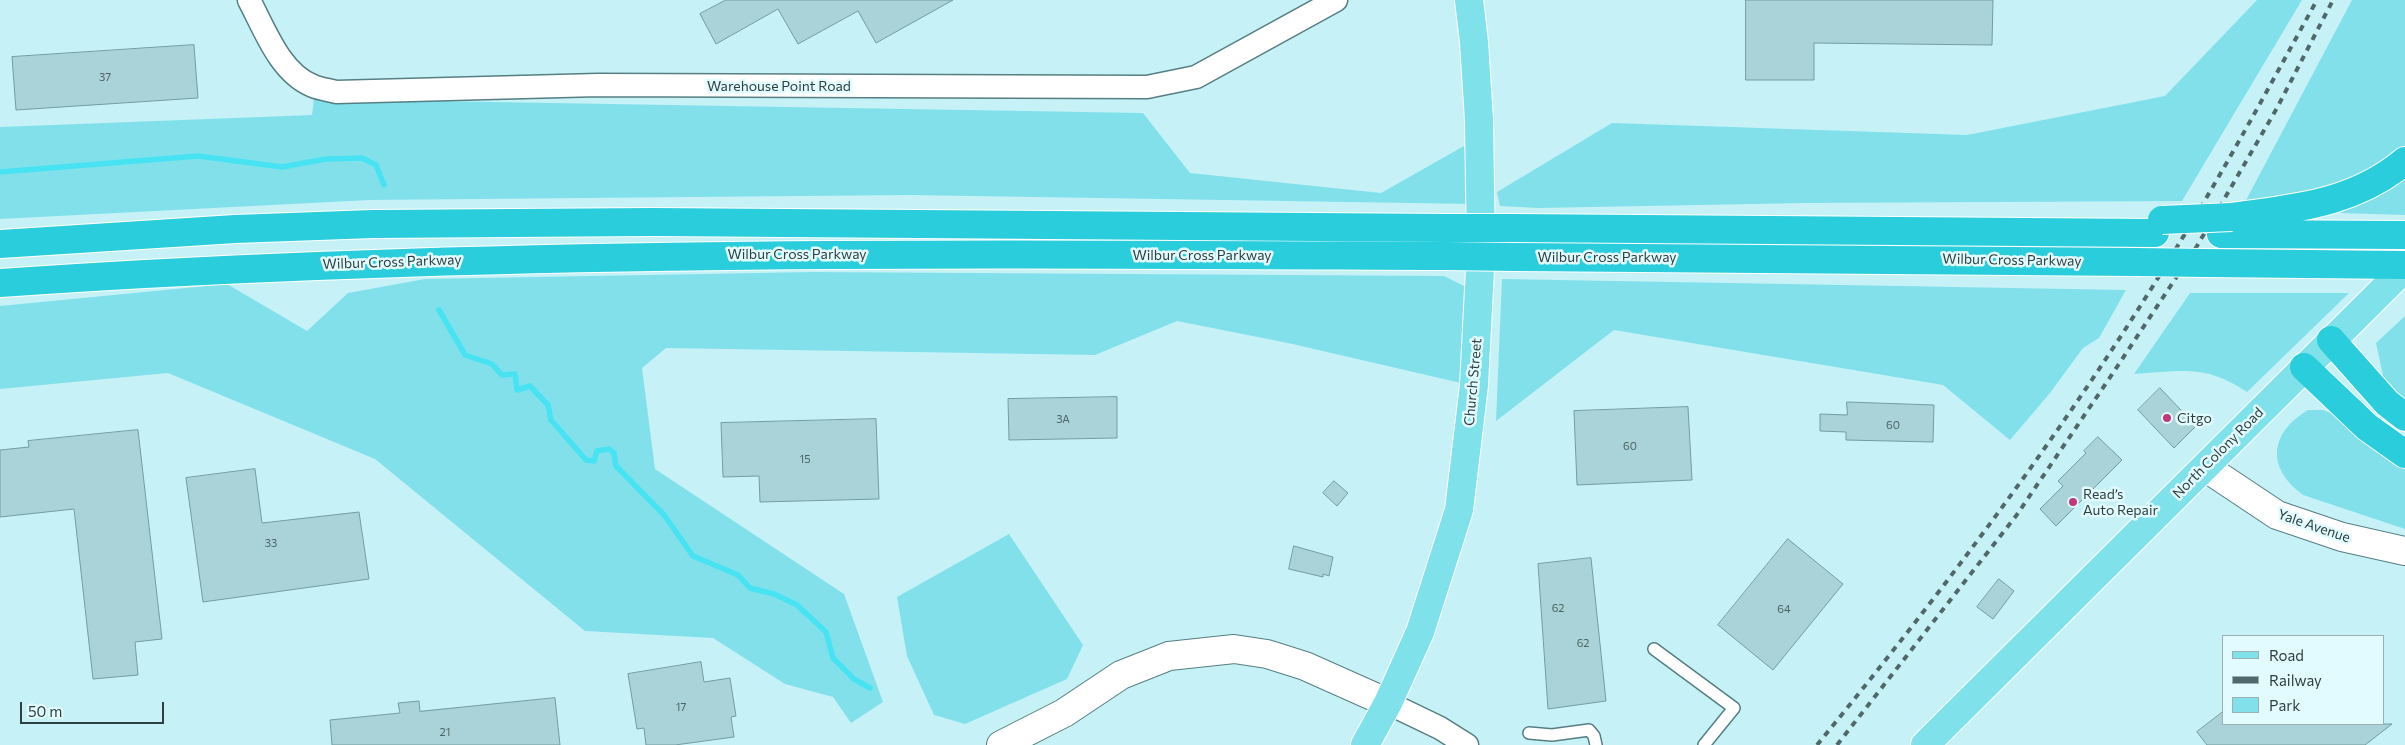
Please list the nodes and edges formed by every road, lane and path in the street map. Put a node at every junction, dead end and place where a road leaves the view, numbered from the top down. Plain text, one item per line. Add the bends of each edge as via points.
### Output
1 (249, 0) edge
2 (1336, 0) edge
3 (1469, 0) edge
4 (2405, 161) edge
5 (2226, 226) junction
6 (2398, 235) edge
7 (0, 244) edge
8 (2405, 267) edge
9 (0, 283) edge
10 (2331, 340) junction
11 (2304, 367) junction
12 (2405, 417) edge
13 (2405, 454) edge
14 (2205, 467) junction
15 (2405, 551) edge
16 (1654, 649) dead end
17 (1388, 703) junction
18 (1529, 734) dead end
19 (1001, 745) edge
20 (1365, 745) edge
21 (1467, 745) edge
22 (1596, 745) edge
23 (1704, 745) edge
24 (1926, 745) edge

1 - 2 street, Warehouse Point Road via 271,43 291,72 313,86 336,92 598,85 1147,87 1196,76
3 - 17 main road, Church Street via 1480,185 1479,306 1474,385 1459,510 1420,632
4 - 5 highway via 2366,188 2340,198
5 - 6 highway
5 - 7 highway, Wilbur Cross Parkway, bridge via 1975,232 411,223 235,229
8 - 9 highway, Wilbur Cross Parkway, bridge via 2205,262 935,253 655,255 263,267
8 - 10 main road, North Colony Road
10 - 11 main road, North Colony Road
10 - 12 highway via 2388,403
11 - 13 highway via 2367,427
11 - 14 main road, North Colony Road
14 - 15 street, Yale Avenue via 2277,515 2342,536
14 - 24 main road, North Colony Road
16 - 23 lane via 1734,708
17 - 19 street via 1304,666 1266,654 1234,649 1169,656 1121,675 1064,713
17 - 20 main road, Church Street
17 - 21 street
18 - 22 lane via 1552,735 1589,730

